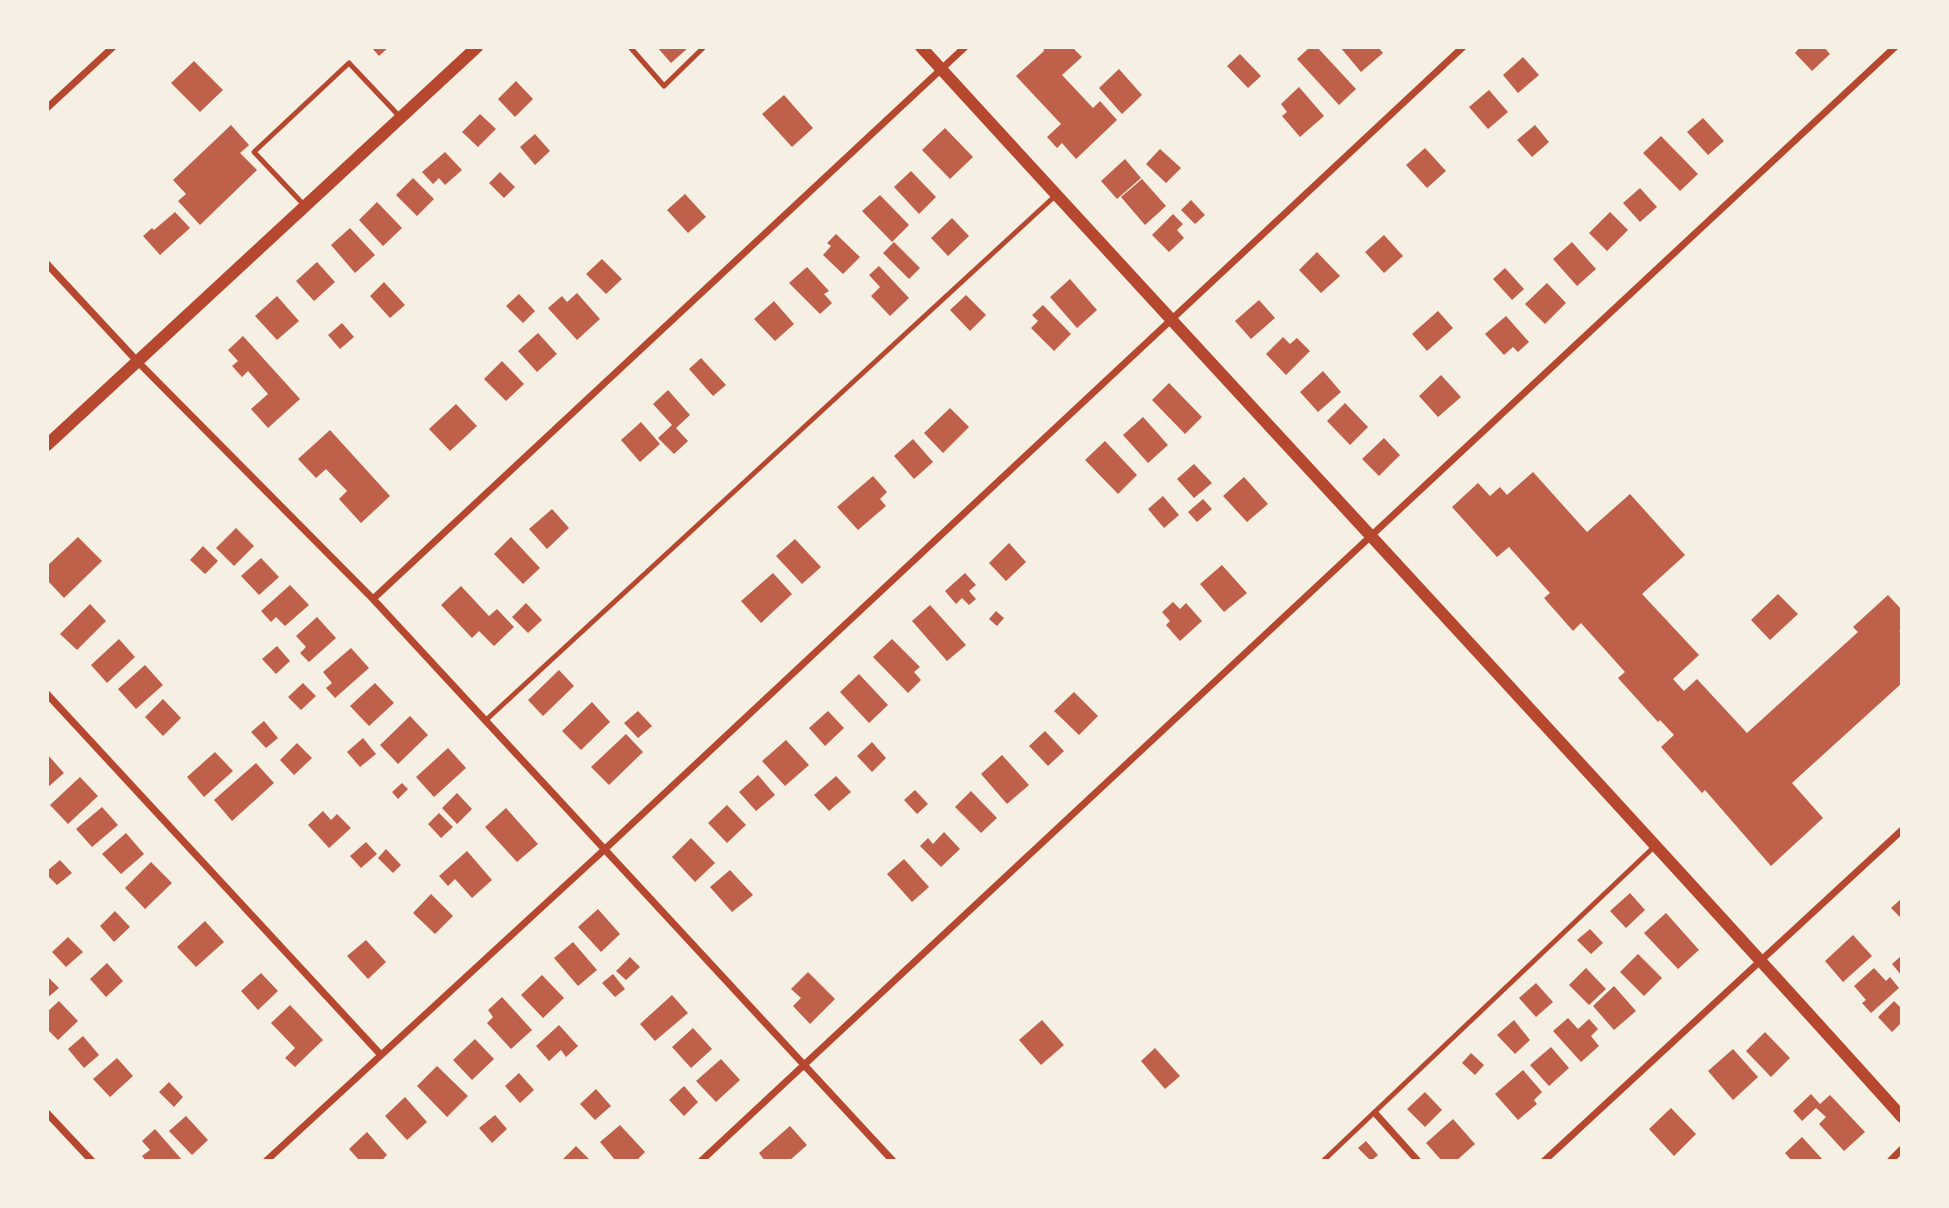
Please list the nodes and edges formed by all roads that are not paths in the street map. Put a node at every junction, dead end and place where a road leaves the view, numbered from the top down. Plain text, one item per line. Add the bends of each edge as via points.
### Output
1 (113, 47) edge
2 (477, 47) edge
3 (630, 47) edge
4 (705, 47) edge
5 (921, 47) edge
6 (965, 47) edge
7 (1463, 47) edge
8 (1895, 47) edge
9 (941, 70) junction
10 (47, 108) edge
11 (401, 118) junction
12 (1056, 195) junction
13 (305, 206) junction
14 (47, 264) edge
15 (1170, 320) junction
16 (137, 361) junction
17 (47, 445) edge
18 (1369, 536) junction
19 (373, 599) junction
20 (47, 694) edge
21 (486, 720) junction
22 (1902, 830) edge
23 (1656, 845) junction
24 (605, 849) junction
25 (1762, 961) junction
26 (381, 1055) junction
27 (804, 1066) junction
28 (47, 1113) edge
29 (1375, 1113) junction
30 (1902, 1117) edge
31 (1902, 1149) edge
32 (92, 1161) edge
33 (266, 1161) edge
34 (701, 1161) edge
35 (892, 1161) edge
36 (1324, 1161) edge
37 (1418, 1161) edge
38 (1544, 1161) edge
39 (1890, 1161) edge

1 - 10 street
2 - 11 street
3 - 4 lane via 664,86
5 - 9 street
6 - 9 street
7 - 15 street
8 - 18 street
9 - 12 street
9 - 19 street
11 - 13 street
11 - 13 lane via 349,63 254,152
12 - 15 street
12 - 21 lane
13 - 16 street
14 - 16 street
15 - 18 street
15 - 24 street
16 - 17 street
16 - 19 street
18 - 23 street
18 - 27 street
19 - 21 street
20 - 26 street
21 - 24 street
22 - 25 street
23 - 25 street
23 - 29 lane
24 - 26 street
24 - 27 street
25 - 30 street
25 - 38 street
26 - 33 street
27 - 34 street
27 - 35 street
28 - 32 street
29 - 36 lane
29 - 37 street
31 - 39 street

